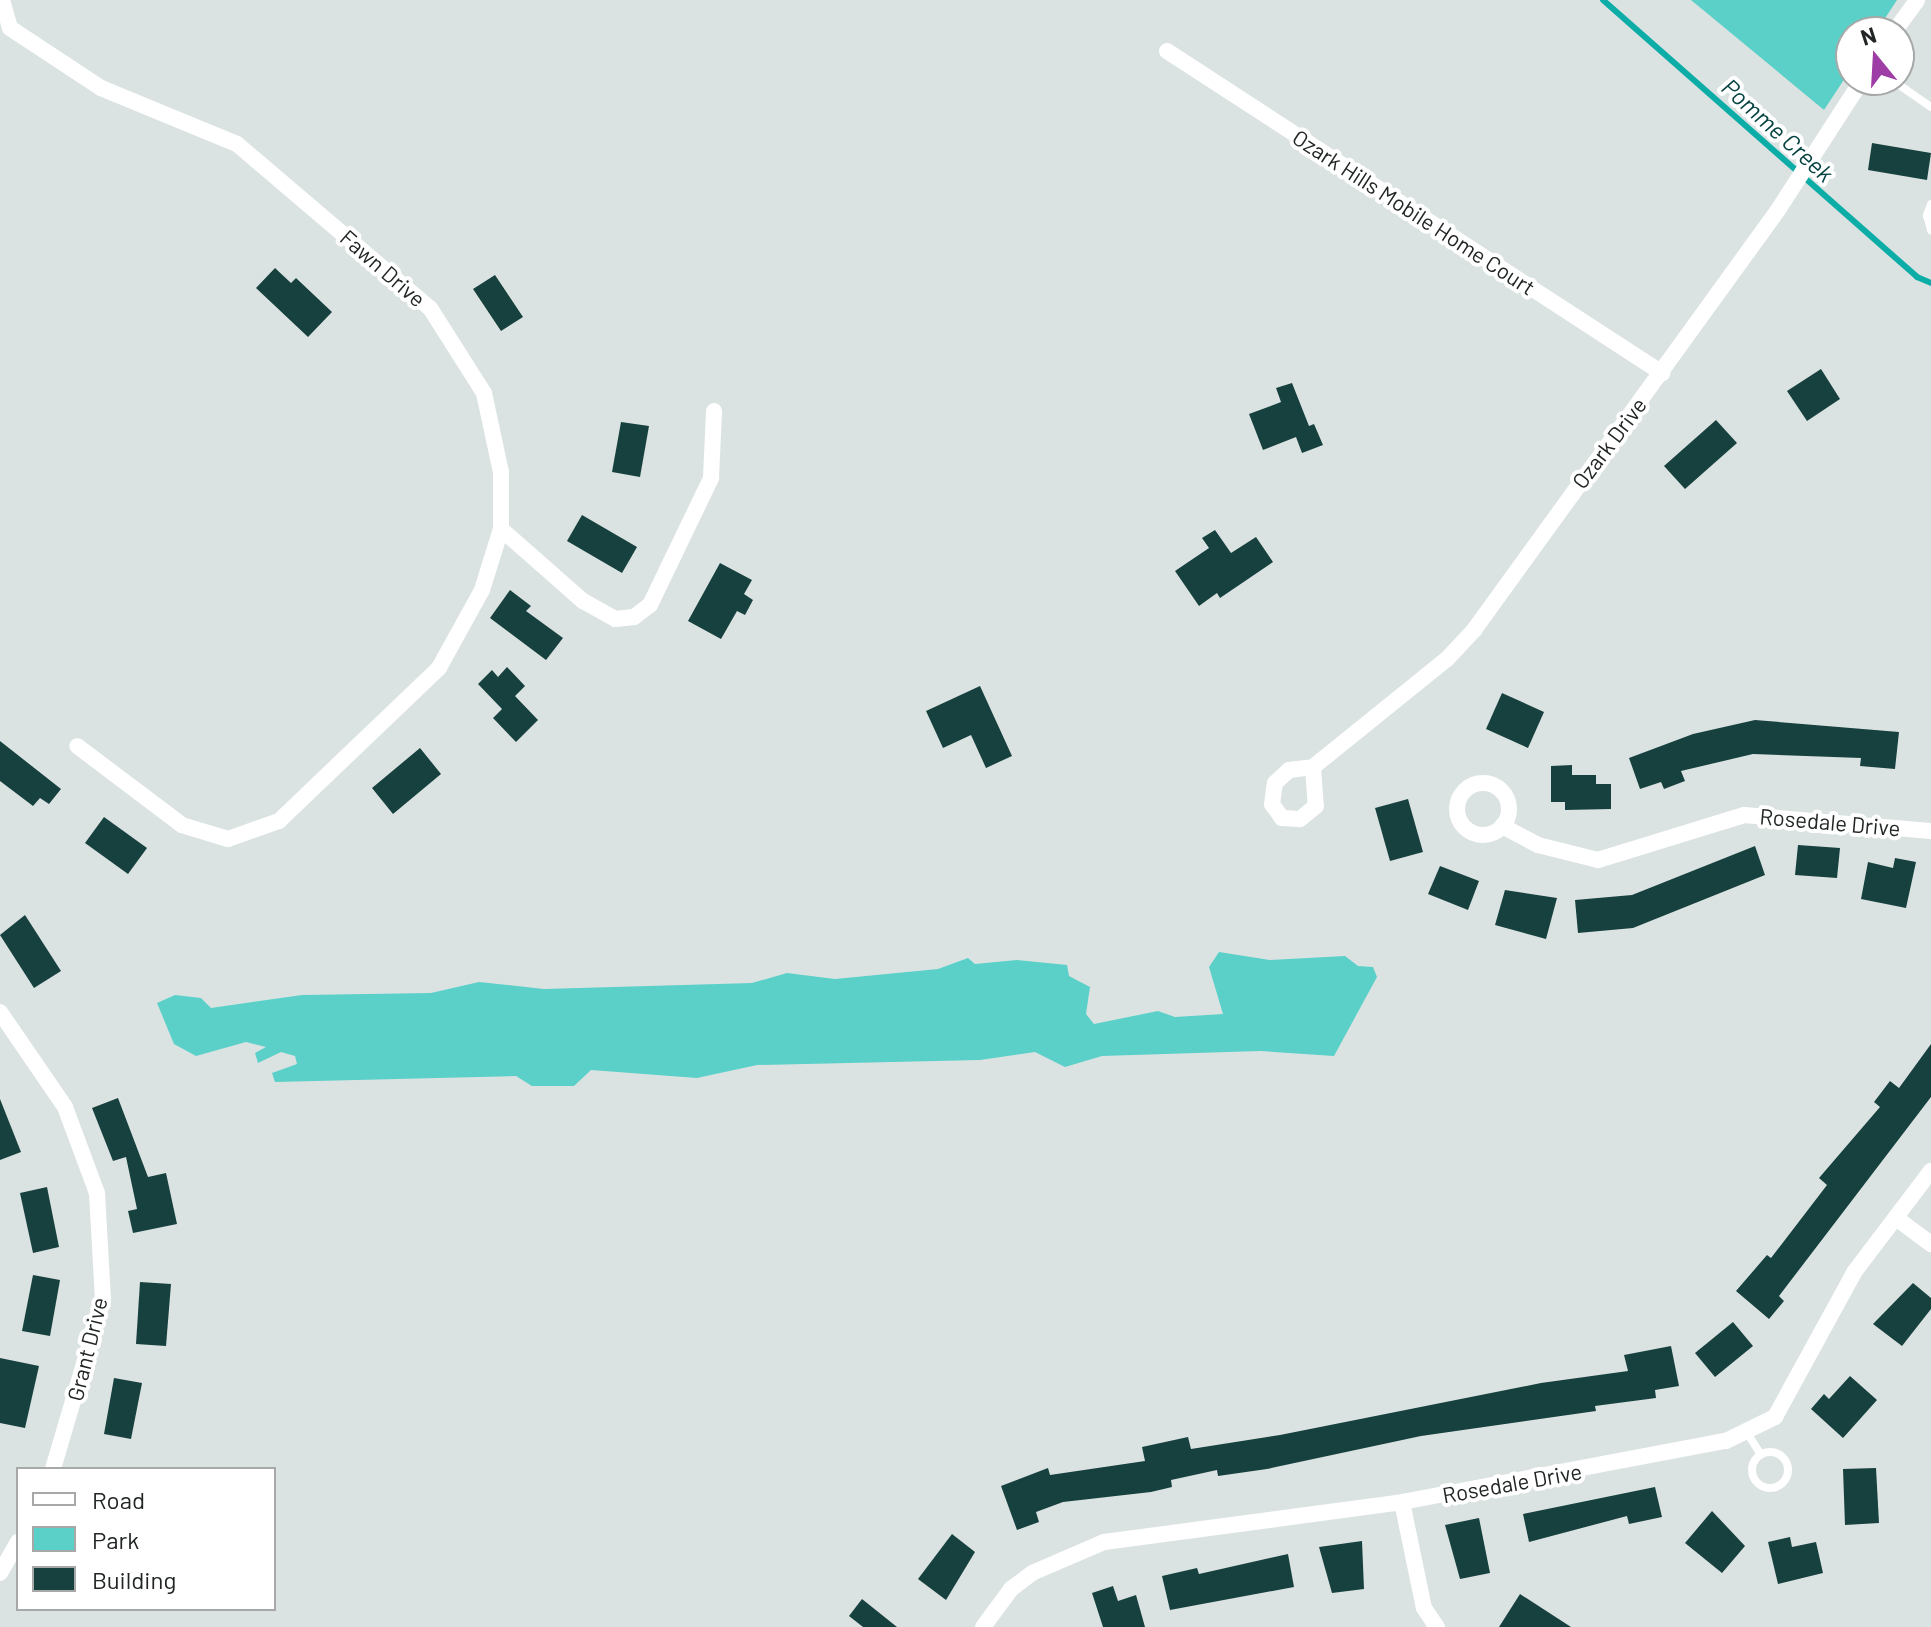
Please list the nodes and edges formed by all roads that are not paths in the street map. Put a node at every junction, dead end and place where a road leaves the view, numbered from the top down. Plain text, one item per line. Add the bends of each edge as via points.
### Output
1 (2, 0) edge
2 (1167, 51) dead end
3 (1851, 96) edge
4 (1931, 204) edge
5 (1931, 230) edge
6 (1662, 373) junction
7 (714, 411) dead end
8 (501, 529) junction
9 (77, 746) dead end
10 (1313, 767) dead end
11 (1502, 826) dead end
12 (1931, 831) edge
13 (0, 1012) edge
14 (1931, 1171) edge
15 (1896, 1218) junction
16 (1931, 1244) edge
17 (1746, 1431) junction
18 (1761, 1455) junction
19 (54, 1467) edge
20 (1402, 1502) junction
21 (16, 1545) edge
22 (0, 1573) edge
23 (983, 1627) edge
24 (1437, 1627) edge

1 - 8 street, Fawn Drive via 10,28 101,88 237,144 430,308 484,393 501,472
2 - 6 street, Ozark Hills Mobile Home Court
3 - 6 street, Ozark Drive
4 - 5 lane
6 - 10 street, Ozark Drive via 1474,630 1447,659
7 - 8 street via 711,478 656,593 634,617 615,619 583,601
8 - 9 street, Fawn Drive via 482,590 439,668 279,821 228,839 182,825
11 - 12 street, Rosedale Drive via 1538,845 1598,860 1744,815
13 - 19 street, Grant Drive via 65,1107 97,1193 103,1299
14 - 15 street, Rosedale Drive
15 - 16 street
15 - 17 street, Rosedale Drive via 1855,1271 1775,1417
17 - 18 lane
17 - 20 street, Rosedale Drive via 1726,1441 1622,1463
18 - 18 lane via 1753,1465 1757,1482 1767,1488 1779,1486 1788,1472 1786,1461 1771,1453
20 - 23 street, Rosedale Drive via 1104,1542 1032,1573 1011,1589
20 - 24 street via 1424,1608
21 - 22 street

